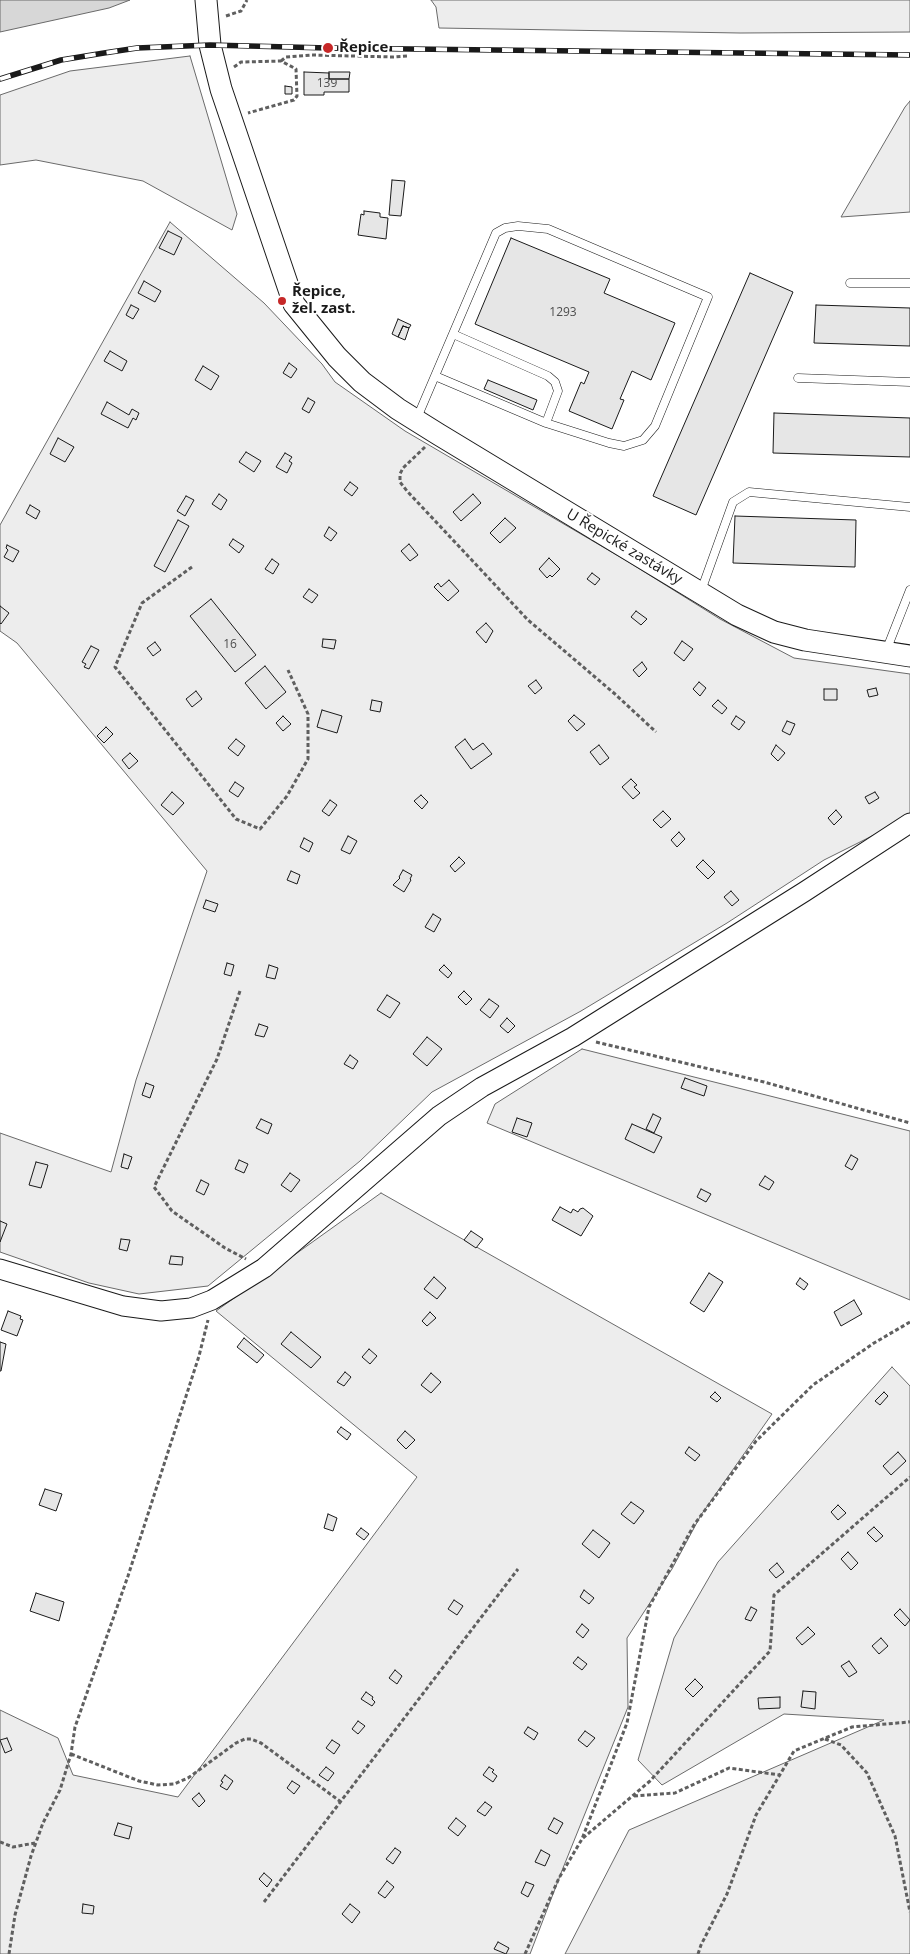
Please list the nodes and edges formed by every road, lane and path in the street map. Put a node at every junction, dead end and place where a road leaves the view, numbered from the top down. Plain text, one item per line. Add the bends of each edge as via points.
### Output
1 (247, 0) edge
2 (207, 9) edge
3 (407, 56) dead end
4 (281, 61) junction
5 (218, 78) junction
6 (230, 118) junction
7 (850, 283) dead end
8 (910, 283) edge
9 (453, 334) junction
10 (435, 376) junction
11 (798, 378) dead end
12 (910, 382) edge
13 (416, 420) junction
14 (546, 423) junction
15 (438, 434) junction
16 (910, 507) edge
17 (192, 567) dead end
18 (910, 590) edge
19 (700, 593) junction
20 (886, 653) junction
21 (910, 656) edge
22 (288, 670) dead end
23 (656, 732) dead end
24 (910, 823) edge
25 (240, 991) dead end
26 (573, 1037) junction
27 (910, 1123) edge
28 (264, 1268) junction
29 (0, 1269) edge
30 (212, 1300) junction
31 (910, 1322) edge
32 (910, 1477) edge
33 (518, 1569) dead end
34 (910, 1720) edge
35 (824, 1739) junction
36 (71, 1754) junction
37 (780, 1775) junction
38 (632, 1796) junction
39 (341, 1802) junction
40 (582, 1839) junction
41 (0, 1842) edge
42 (36, 1843) junction
43 (264, 1902) dead end
44 (910, 1912) edge
45 (9, 1954) edge
46 (524, 1954) edge
47 (698, 1954) edge

1 - 2 path via 241,11 228,16
2 - 5 main road, U Řepické zastávky via 210,45
3 - 4 path via 312,55 286,57
4 - 5 path via 241,62
4 - 6 path via 296,69 297,96 294,100
5 - 6 main road, U Řepické zastávky
6 - 13 main road, U Řepické zastávky via 294,304 362,382
7 - 8 lane
9 - 10 lane
9 - 14 lane via 555,382 558,391
9 - 14 lane via 496,233 518,226 548,229 708,298 655,426 643,440 624,446
10 - 13 lane
10 - 14 lane
11 - 12 lane
13 - 15 main road, U Řepické zastávky
15 - 19 main road, U Řepické zastávky
15 - 23 path via 404,468 400,482 528,620
16 - 19 lane via 749,492 733,502
17 - 22 path via 142,603 115,667 236,819 260,829 287,796 308,759 308,714
18 - 20 lane
19 - 20 main road, U Řepické zastávky via 774,632
20 - 21 main road, U Řepické zastávky
24 - 26 street
25 - 28 path via 217,1059 154,1187 172,1211 225,1248
26 - 27 path via 764,1082
26 - 28 street via 482,1087 439,1116
28 - 30 street
29 - 30 street via 132,1307 161,1311 191,1308
30 - 36 path via 200,1356 75,1727
31 - 40 path via 874,1342 813,1385 756,1441 694,1525 649,1607 627,1723
32 - 38 path via 774,1595 770,1651 650,1781
33 - 39 path
34 - 35 path via 852,1727
35 - 37 path via 794,1751
35 - 44 path via 841,1745 867,1773 895,1836
36 - 39 path via 139,1781 174,1784 188,1778 236,1743 251,1739
36 - 42 path via 60,1790
37 - 38 path via 729,1768 675,1793
37 - 47 path via 756,1815 727,1894
38 - 40 path
39 - 43 path
40 - 46 path via 559,1878
41 - 42 path via 13,1847
42 - 45 path via 15,1916

